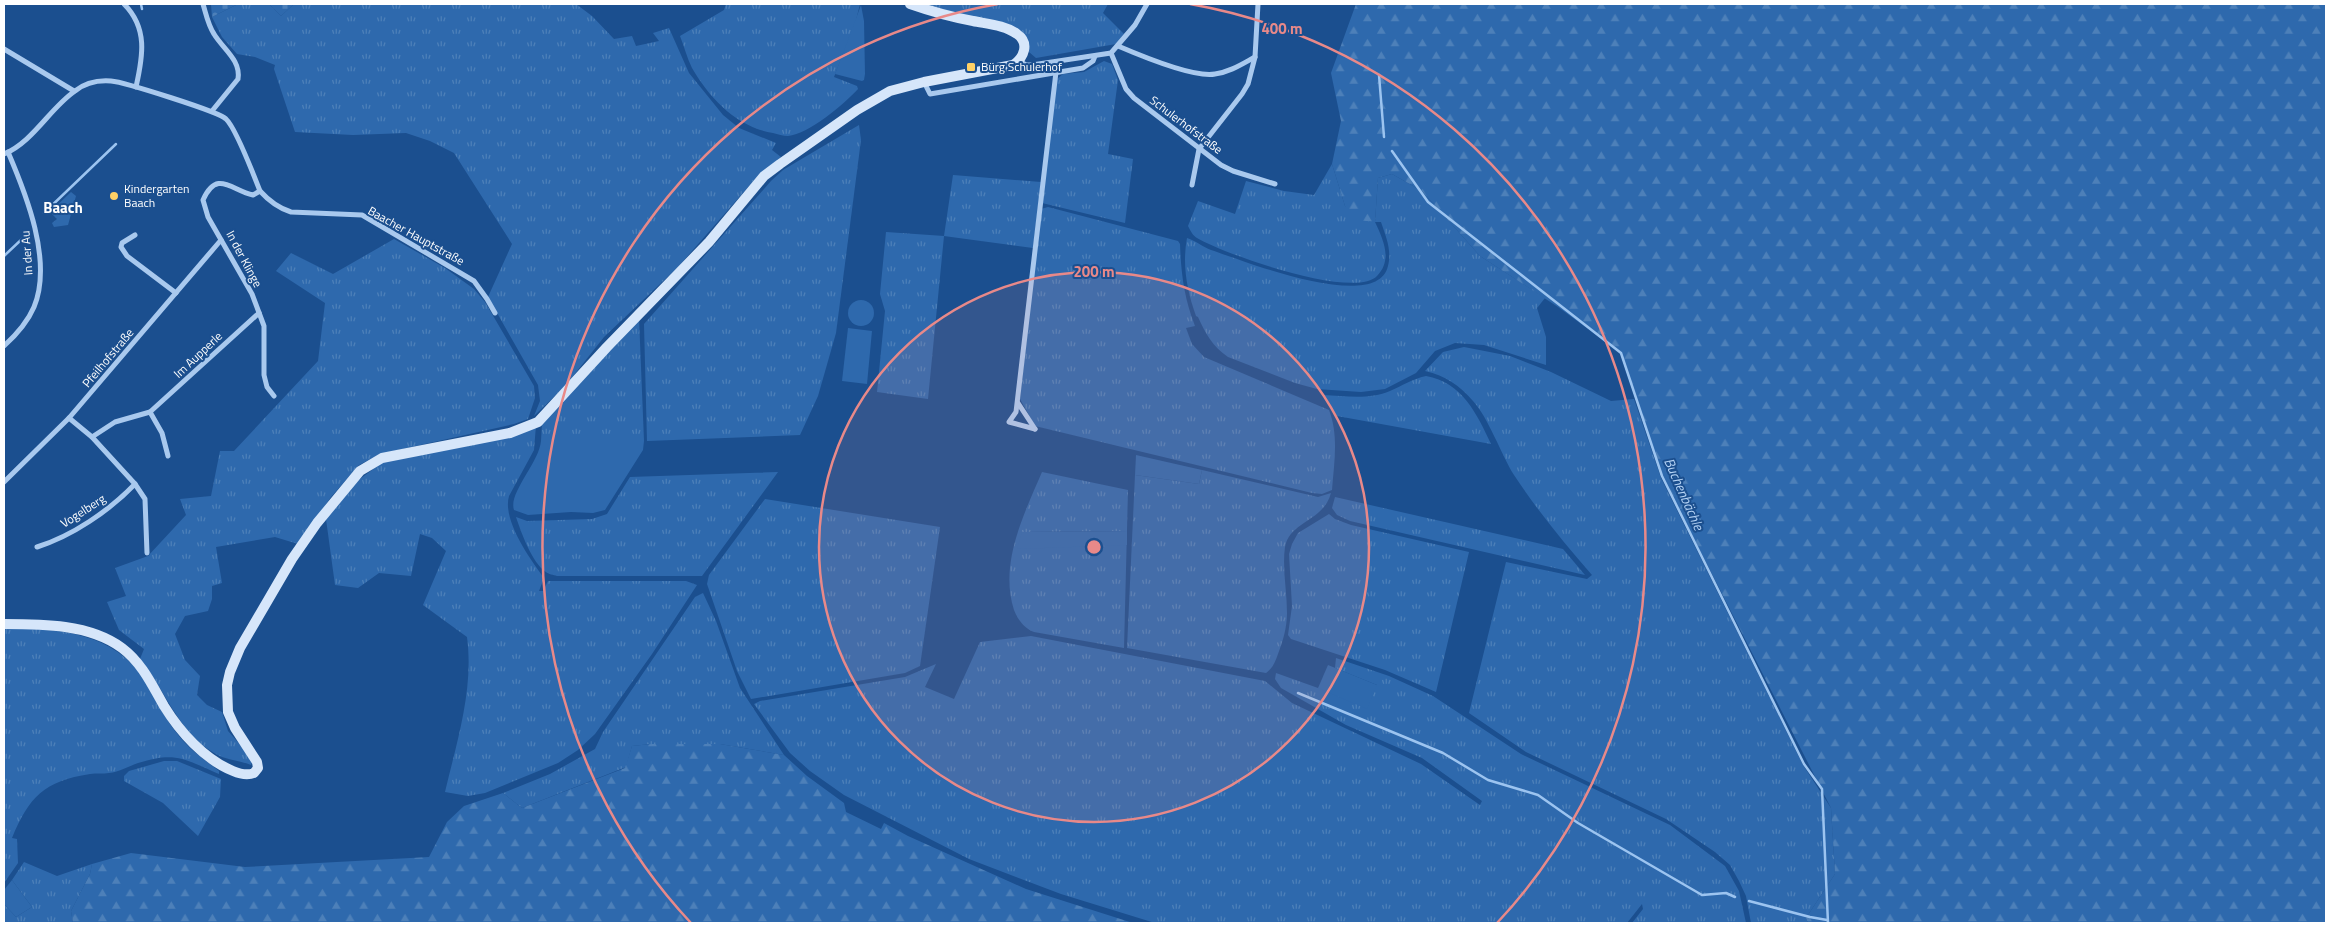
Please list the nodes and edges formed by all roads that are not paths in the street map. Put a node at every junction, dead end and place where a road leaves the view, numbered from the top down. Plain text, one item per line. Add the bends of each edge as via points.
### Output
1 (124, 4) edge
2 (203, 4) edge
3 (910, 4) edge
4 (1147, 4) edge
5 (1258, 4) edge
6 (1118, 46) junction
7 (4, 49) edge
8 (1111, 53) junction
9 (1095, 56) junction
10 (1255, 57) junction
11 (1019, 61) junction
12 (1056, 72) junction
13 (924, 82) junction
14 (136, 87) junction
15 (74, 91) junction
16 (212, 111) junction
17 (1199, 149) junction
18 (6, 153) edge
19 (1274, 184) dead end
20 (1192, 185) dead end
21 (260, 191) junction
22 (135, 235) dead end
23 (221, 240) junction
24 (176, 293) junction
25 (259, 313) junction
26 (495, 313) dead end
27 (4, 346) edge
28 (274, 396) dead end
29 (1017, 402) junction
30 (150, 412) junction
31 (69, 418) junction
32 (92, 437) junction
33 (168, 456) dead end
34 (4, 482) edge
35 (135, 484) junction
36 (37, 547) dead end
37 (147, 553) dead end
38 (4, 624) edge

1 - 14 street via 139,22 141,64
2 - 16 street via 209,24 234,59 239,72 238,79
3 - 11 street via 1017,34 1025,46
4 - 6 street
5 - 10 street
6 - 8 street
6 - 10 street via 1170,65 1213,75
7 - 15 street
8 - 9 street
8 - 17 street, Schulerhofstraße via 1126,89
9 - 11 street via 1032,64
9 - 12 street via 1094,61 1083,68
10 - 17 street via 1242,94
11 - 13 street via 1013,65
12 - 13 street via 930,94
12 - 29 street
13 - 38 street via 877,98 764,176 709,242 538,422 510,434 382,458 352,479 292,559 240,648 230,672 226,706 235,728 257,762 258,768 254,773 246,775 226,768 200,750 165,707 137,663 112,642 74,629
14 - 15 street, Baacher Hauptstraße via 111,81 92,82
14 - 16 street, Baacher Hauptstraße
15 - 18 street, Baacher Hauptstraße via 28,137
16 - 21 street, Baacher Hauptstraße via 228,120
17 - 19 street, Schulerhofstraße via 1233,171
17 - 20 street
18 - 27 street, In der Au via 23,186 37,232 40,267 34,307 18,332
21 - 23 street, In der Klinge via 253,195 228,184 219,184 208,191 203,200 204,208
21 - 26 street, Baacher Hauptstraße via 282,210 362,216 474,281
22 - 24 street via 122,243 127,256
23 - 24 street, Pfeilhofstraße
23 - 25 street, In der Klinge via 243,276
24 - 31 street, Pfeilhofstraße
25 - 28 street, In der Klinge via 264,326 264,375
25 - 30 street, Im Aupperle
29 - 29 street via 1026,416 1036,430 1009,422 1016,412
30 - 32 street, Im Aupperle via 115,422
30 - 33 street via 162,432
31 - 32 street
31 - 34 street, Pfeilhofstraße
32 - 35 street
35 - 36 street, Vogelberg via 88,521
35 - 37 street via 145,499

